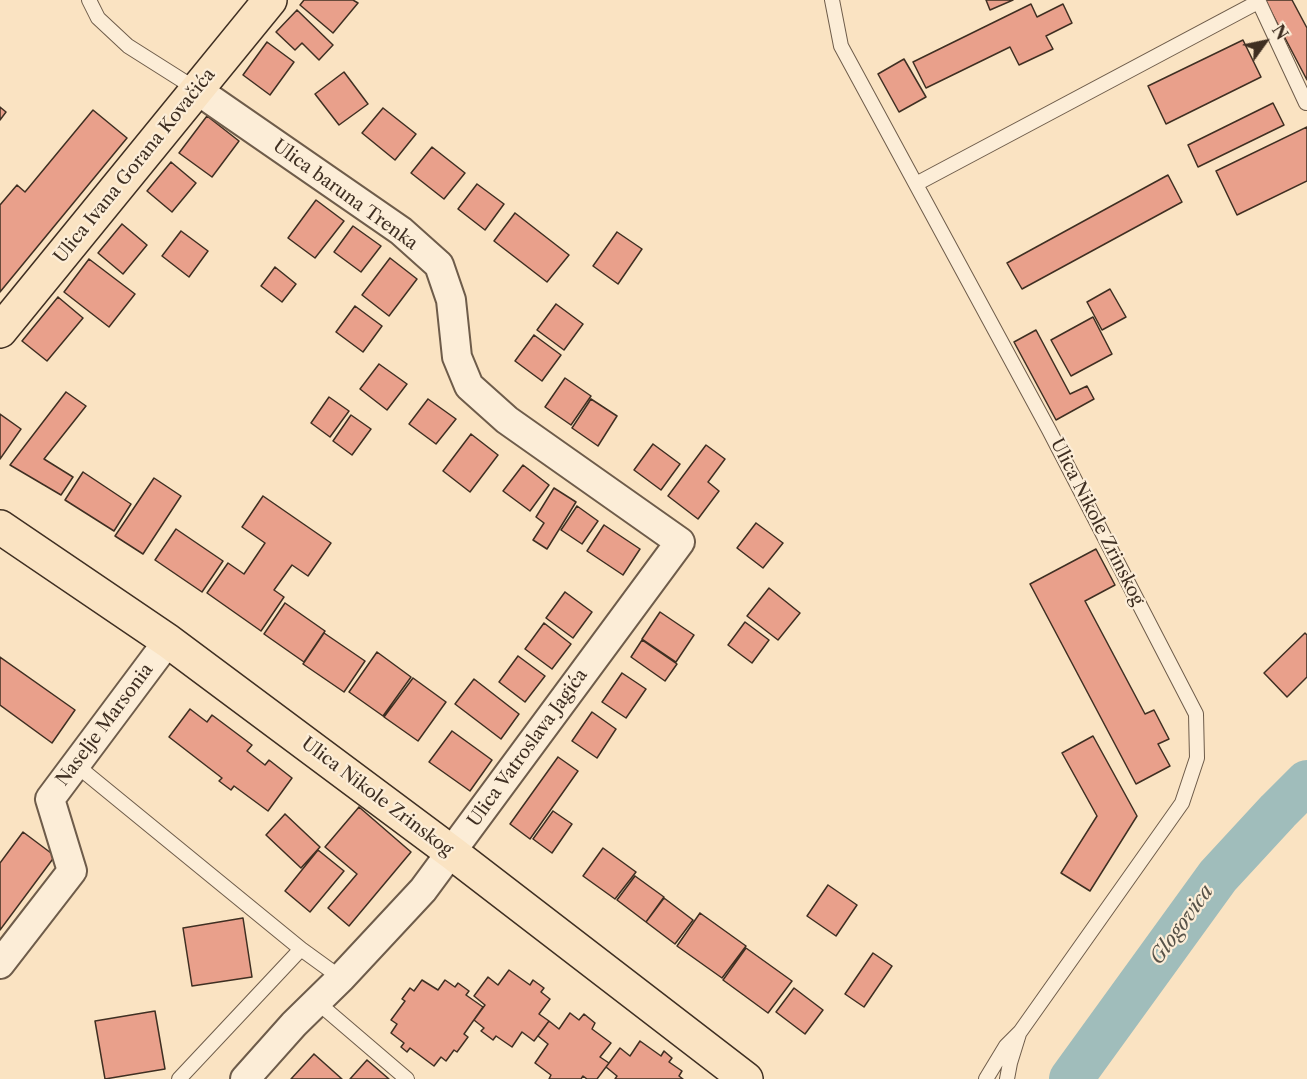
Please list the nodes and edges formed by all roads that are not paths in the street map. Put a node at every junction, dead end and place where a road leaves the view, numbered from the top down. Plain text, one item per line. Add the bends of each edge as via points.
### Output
1 (89, 0) edge
2 (270, 0) edge
3 (832, 0) edge
4 (1258, 1) edge
5 (197, 90) junction
6 (1306, 103) edge
7 (916, 184) junction
8 (0, 331) edge
9 (0, 527) edge
10 (680, 542) joint
11 (168, 641) junction
12 (76, 765) junction
13 (451, 852) junction
14 (301, 949) junction
15 (0, 964) edge
16 (341, 978) junction
17 (317, 1002) junction
18 (1020, 1032) junction
19 (179, 1079) edge
20 (245, 1079) edge
21 (406, 1079) edge
22 (746, 1079) edge
23 (986, 1079) edge
24 (1007, 1079) edge

1 - 5 lane via 98,18 128,46
2 - 5 main road, Ulica Ivana Gorana Kovačića
3 - 7 lane, Ulica Nikole Zrinskog via 841,46
4 - 6 lane
4 - 7 lane
5 - 8 main road, Ulica Ivana Gorana Kovačića
5 - 10 street, Ulica baruna Trenka via 401,231 439,265 451,300 458,357 469,386 507,420
7 - 18 lane, Ulica Nikole Zrinskog via 1196,714 1197,758 1182,803
9 - 11 main road, Ulica Nikole Zrinskog
10 - 13 street, Ulica Vatroslava Jagića
11 - 12 street, Naselje Marsonia
11 - 13 main road, Ulica Nikole Zrinskog
12 - 14 lane
12 - 15 street, Naselje Marsonia via 50,799 72,871
13 - 16 street, Ulica Vatroslava Jagića via 423,890
13 - 22 main road, Ulica Nikole Zrinskog
14 - 16 lane
14 - 19 lane
16 - 17 street, Ulica Vatroslava Jagića
17 - 20 street, Ulica Vatroslava Jagića
17 - 21 lane
18 - 23 lane, Ulica Nikole Zrinskog via 1006,1046
18 - 24 lane, Ulica Nikole Zrinskog

